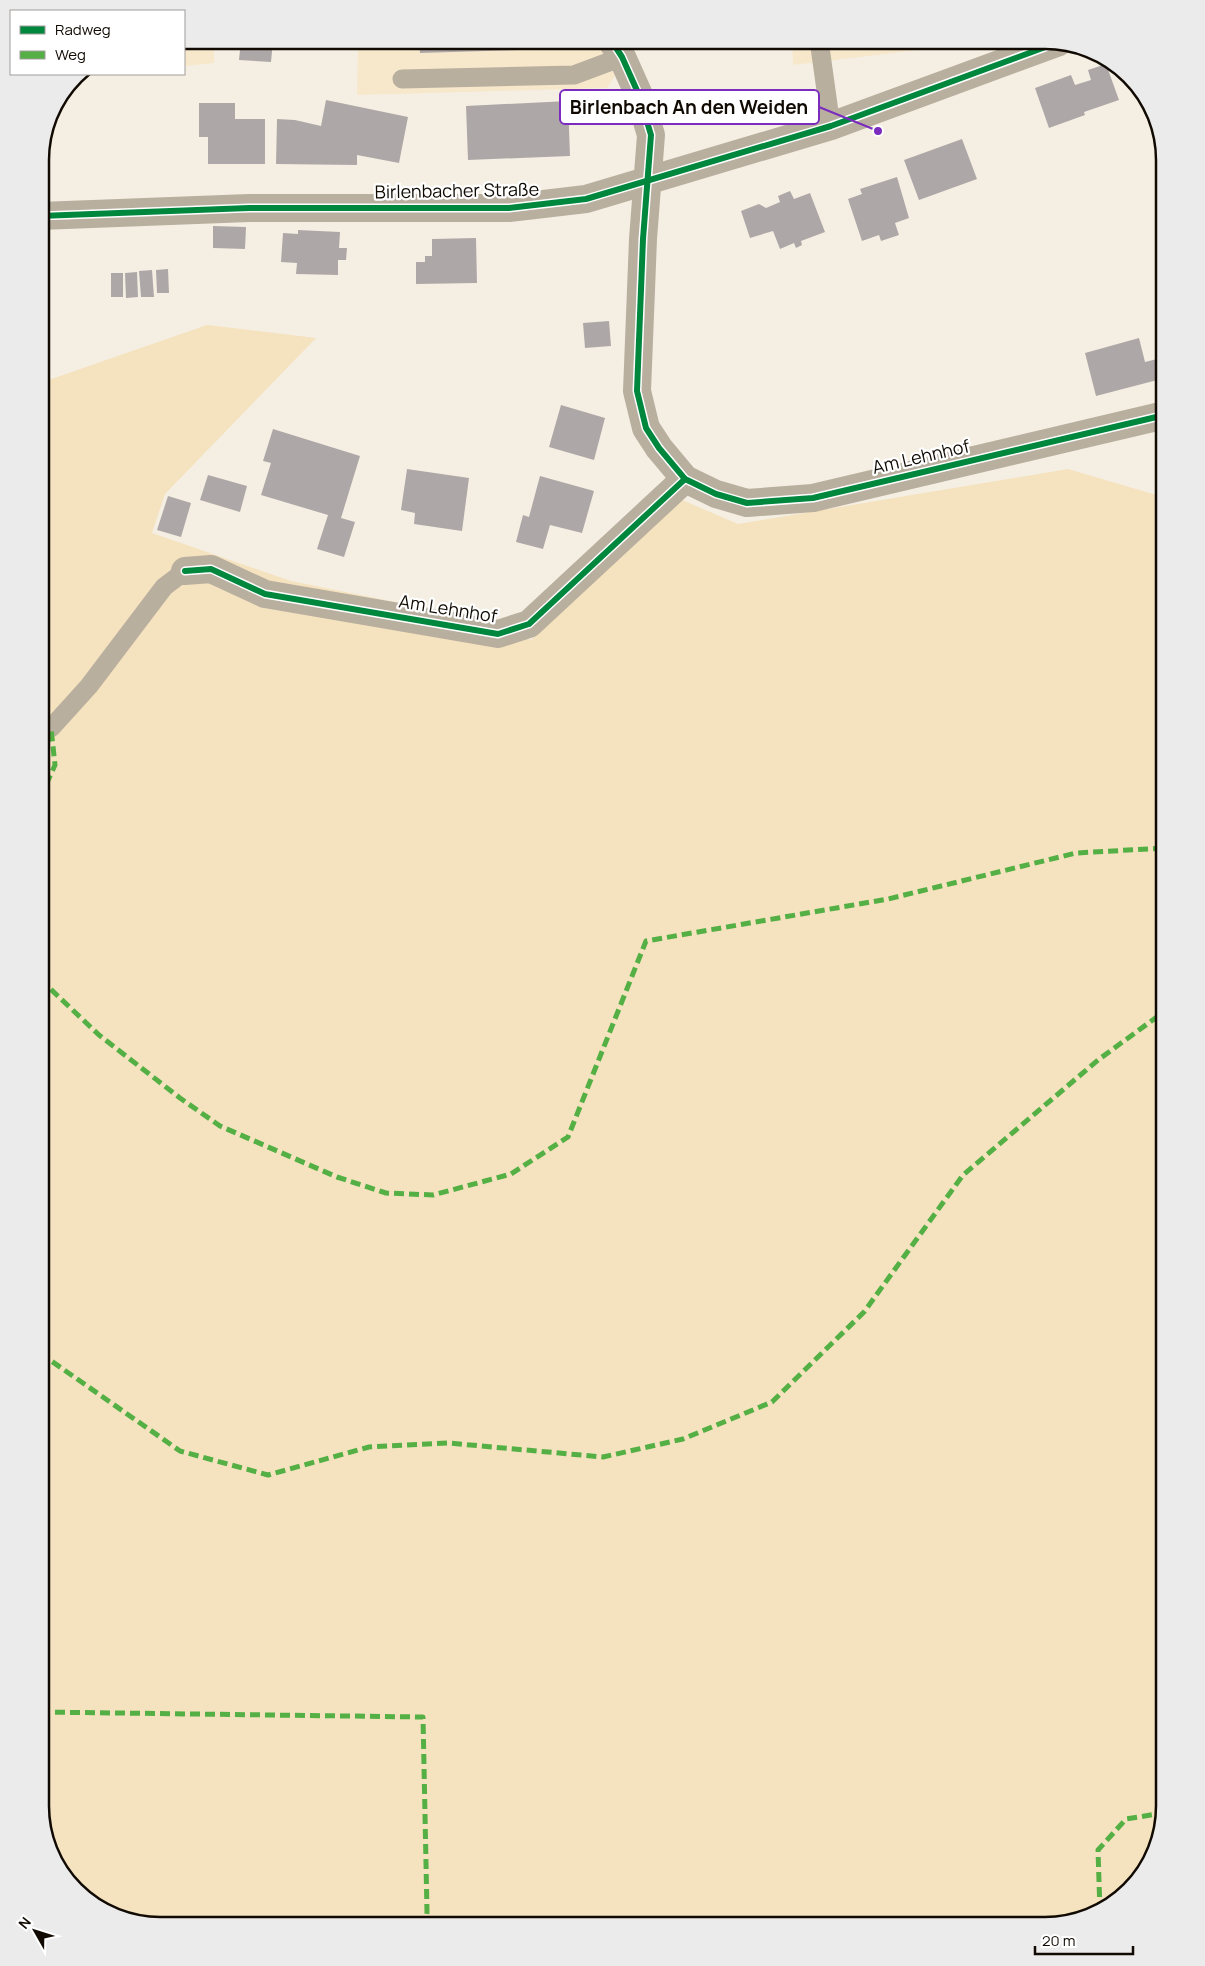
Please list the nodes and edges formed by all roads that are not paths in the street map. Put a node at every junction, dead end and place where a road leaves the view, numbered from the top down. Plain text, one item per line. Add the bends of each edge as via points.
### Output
1 (614, 49) edge
2 (616, 49) edge
3 (820, 49) edge
4 (1040, 49) edge
5 (402, 79) dead end
6 (830, 126) junction
7 (648, 182) junction
8 (49, 216) edge
9 (1156, 417) edge
10 (685, 479) junction
11 (185, 571) joint
12 (51, 728) dead end

1 - 5 lane via 574,75
2 - 7 street, Am Lehnhof via 639,95 651,135
3 - 6 lane
4 - 6 street, Birlenbacher Straße
6 - 7 street, Birlenbacher Straße
7 - 8 street, Birlenbacher Straße via 586,199 509,208 249,208
7 - 10 street, Am Lehnhof via 637,391 646,428
9 - 10 street, Am Lehnhof via 814,498 747,503 716,494
10 - 11 street, Am Lehnhof via 529,624 498,634 265,594 211,569
11 - 12 lane, Am Lehnhof via 164,586 89,686

